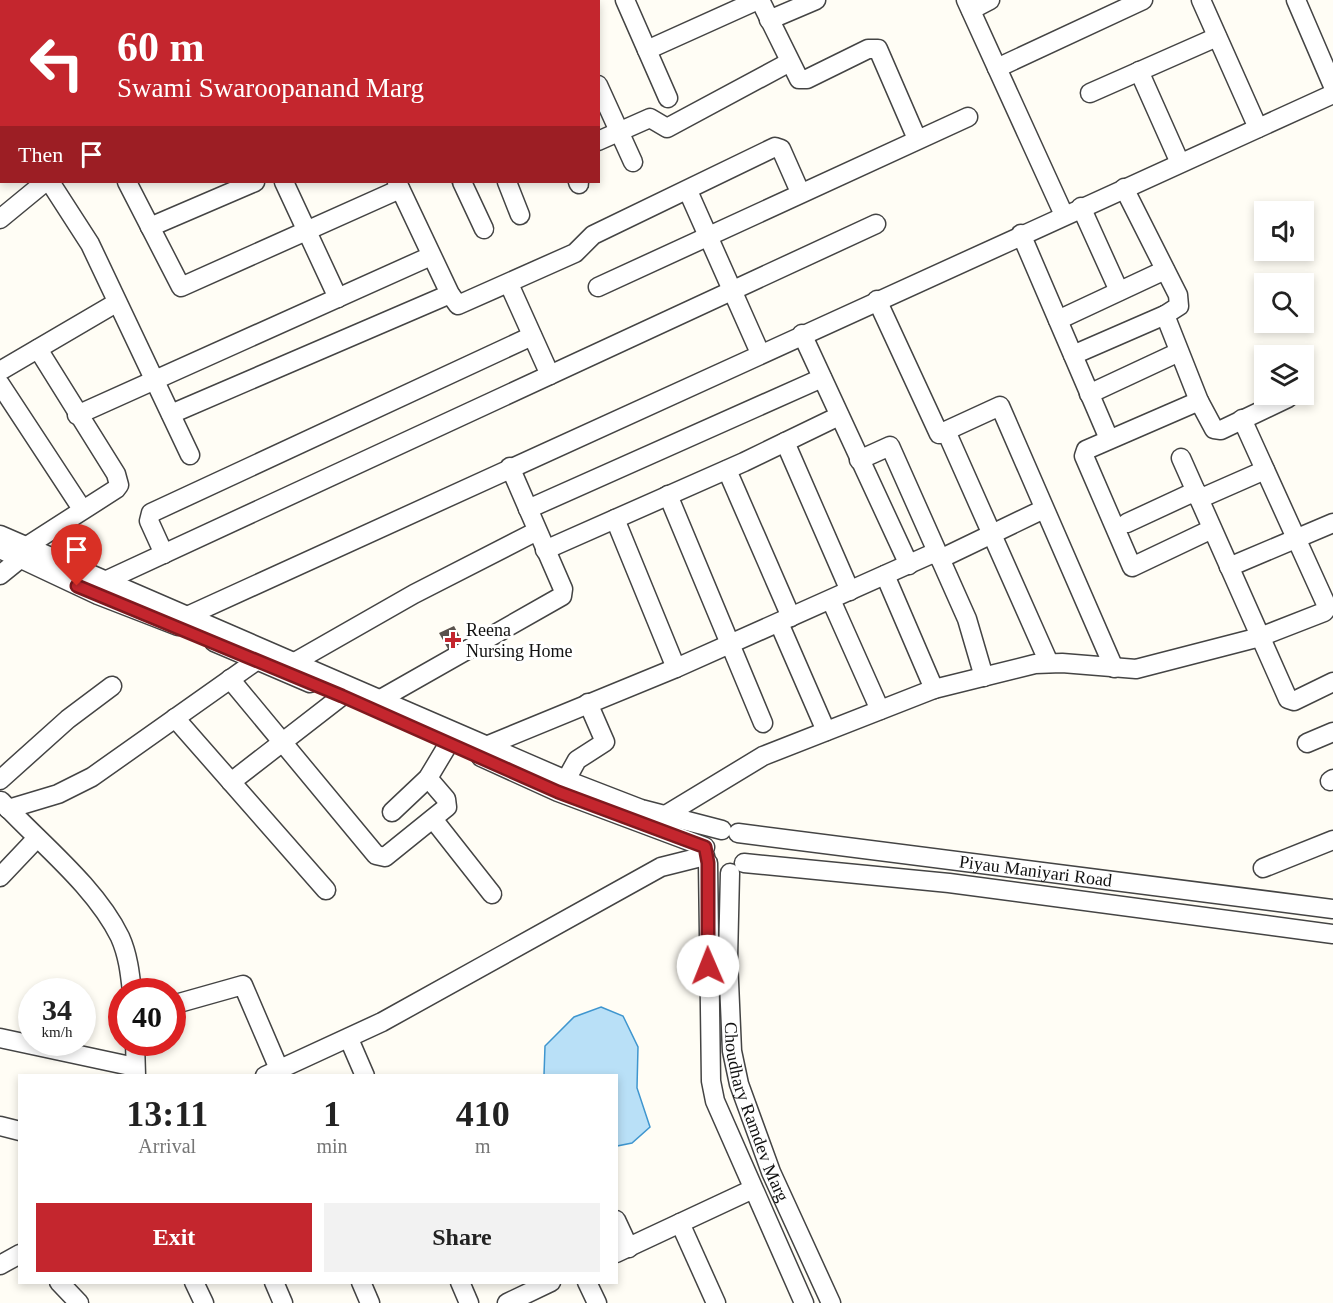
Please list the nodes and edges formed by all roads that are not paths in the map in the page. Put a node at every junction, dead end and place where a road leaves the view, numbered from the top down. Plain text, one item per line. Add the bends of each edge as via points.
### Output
1 (625, 0) edge
2 (759, 0) edge
3 (816, 0) edge
4 (990, 0) edge
5 (1143, 0) edge
6 (1201, 0) edge
7 (1296, 0) edge
8 (969, 5) edge
9 (769, 20) junction
10 (1217, 37) junction
11 (647, 50) junction
12 (788, 63) junction
13 (997, 68) junction
14 (1139, 71) junction
15 (1333, 86) edge
16 (600, 89) edge
17 (1090, 93) dead end
18 (1333, 94) edge
19 (668, 98) dead end
20 (968, 117) dead end
21 (1257, 128) junction
22 (619, 131) junction
23 (600, 140) edge
24 (917, 140) junction
25 (633, 162) dead end
26 (1180, 163) junction
27 (44, 183) edge
28 (51, 183) edge
29 (128, 183) edge
30 (253, 183) edge
31 (284, 183) edge
32 (462, 183) edge
33 (507, 183) edge
34 (398, 185) edge
35 (1124, 188) junction
36 (688, 191) junction
37 (800, 192) junction
38 (1081, 207) junction
39 (520, 215) dead end
40 (1064, 215) junction
41 (0, 219) edge
42 (876, 224) dead end
43 (150, 227) junction
44 (484, 230) dead end
45 (307, 231) junction
46 (1021, 234) junction
47 (707, 235) junction
48 (431, 256) junction
49 (1165, 270) junction
50 (509, 284) junction
51 (598, 287) dead end
52 (731, 290) junction
53 (1119, 291) junction
54 (450, 294) junction
55 (338, 298) junction
56 (877, 300) junction
57 (116, 303) junction
58 (1164, 315) junction
59 (1058, 320) junction
60 (802, 334) junction
61 (532, 336) junction
62 (38, 349) junction
63 (1179, 352) junction
64 (760, 353) junction
65 (1073, 355) junction
66 (0, 371) edge
67 (550, 375) junction
68 (822, 378) junction
69 (153, 379) junction
70 (0, 384) edge
71 (1089, 394) junction
72 (1199, 401) junction
73 (1273, 405) edge
74 (171, 414) junction
75 (77, 415) junction
76 (839, 416) junction
77 (1242, 419) junction
78 (946, 430) junction
79 (1109, 439) junction
80 (785, 442) junction
81 (190, 455) dead end
82 (1181, 458) dead end
83 (859, 459) junction
84 (510, 467) junction
85 (727, 470) junction
86 (1265, 470) junction
87 (668, 495) junction
88 (1197, 495) junction
89 (82, 509) junction
90 (528, 509) junction
91 (1044, 509) junction
92 (615, 519) junction
93 (1127, 523) dead end
94 (1333, 523) edge
95 (1212, 529) junction
96 (537, 531) junction
97 (0, 534) edge
98 (991, 535) junction
99 (1296, 539) junction
100 (0, 549) edge
101 (545, 550) junction
102 (24, 552) junction
103 (164, 554) junction
104 (938, 556) junction
105 (909, 565) junction
106 (1229, 567) junction
107 (0, 575) edge
108 (885, 575) junction
109 (105, 581) junction
110 (850, 591) junction
111 (831, 600) junction
112 (179, 620) junction
113 (785, 620) junction
114 (1260, 637) junction
115 (730, 645) junction
116 (256, 661) junction
117 (293, 663) junction
118 (1049, 663) junction
119 (676, 668) junction
120 (1114, 668) junction
121 (984, 677) junction
122 (230, 679) junction
123 (1333, 682) edge
124 (112, 686) dead end
125 (934, 689) junction
126 (342, 696) junction
127 (379, 700) junction
128 (588, 703) junction
129 (880, 710) junction
130 (175, 718) junction
131 (763, 723) dead end
132 (826, 731) junction
133 (1333, 732) edge
134 (283, 743) junction
135 (449, 743) junction
136 (1307, 743) dead end
137 (486, 746) junction
138 (428, 778) junction
139 (0, 780) edge
140 (566, 780) junction
141 (231, 782) junction
142 (4, 804) edge
143 (392, 812) dead end
144 (664, 816) junction
145 (433, 819) junction
146 (730, 832) junction
147 (37, 838) junction
148 (1333, 840) edge
149 (706, 855) junction
150 (737, 868) junction
151 (1263, 868) dead end
152 (0, 877) edge
153 (326, 890) dead end
154 (492, 894) dead end
155 (1333, 909) edge
156 (1333, 934) edge
157 (130, 978) edge
158 (186, 1001) edge
159 (0, 1038) edge
160 (349, 1039) junction
161 (135, 1056) edge
162 (136, 1071) edge
163 (272, 1072) edge
164 (364, 1074) edge
165 (0, 1126) edge
166 (18, 1130) edge
167 (753, 1190) junction
168 (680, 1223) junction
169 (618, 1229) edge
170 (623, 1251) edge
171 (18, 1255) edge
172 (0, 1265) edge
173 (61, 1284) edge
174 (83, 1284) edge
175 (195, 1284) edge
176 (275, 1284) edge
177 (362, 1284) edge
178 (461, 1284) edge
179 (547, 1284) edge
180 (588, 1284) edge
181 (75, 1302) edge
182 (204, 1303) edge
183 (283, 1303) edge
184 (370, 1303) edge
185 (469, 1303) edge
186 (507, 1303) edge
187 (597, 1303) edge
188 (716, 1303) edge
189 (804, 1303) edge
190 (831, 1303) edge

1 - 11 street
2 - 9 street
2 - 11 street
3 - 9 street
4 - 8 street
5 - 13 street
6 - 10 street
7 - 15 street
8 - 13 street
9 - 12 street
10 - 14 street
10 - 21 street
11 - 19 street
12 - 22 street via 667,128 650,118
12 - 24 street via 803,80 868,49 878,48
13 - 40 street
14 - 17 street
14 - 26 street
16 - 22 street
18 - 21 street
20 - 24 street
21 - 26 street
22 - 23 street
22 - 25 street
24 - 37 street
26 - 35 street
27 - 41 street
28 - 57 street via 83,229
29 - 43 street
30 - 43 street
31 - 45 street
32 - 44 street
33 - 39 street
34 - 45 street
34 - 48 street
35 - 38 street
35 - 49 street
36 - 37 street via 775,147 784,154
36 - 47 street
36 - 50 street via 593,235 575,253
37 - 47 street
38 - 40 street
38 - 53 street
40 - 46 street
42 - 52 street
43 - 45 street via 181,287
45 - 55 street
46 - 56 street
46 - 59 street
47 - 51 street
47 - 52 street
48 - 54 street
48 - 55 street
49 - 53 street
49 - 58 street via 1180,301 1176,309
50 - 54 street via 458,306
50 - 61 street
52 - 64 street
52 - 67 street
53 - 59 street
54 - 74 street
55 - 69 street
56 - 60 street
56 - 78 street via 939,434
57 - 62 street
57 - 69 street
58 - 63 street
58 - 65 street
59 - 65 street
60 - 64 street
60 - 68 street
61 - 67 street
61 - 103 street via 151,513 149,521
62 - 66 street
62 - 75 street
63 - 71 street
63 - 72 street
64 - 84 street
65 - 71 street
67 - 103 street
68 - 76 street
68 - 90 street
69 - 74 street
69 - 75 street
70 - 89 street
71 - 79 street
72 - 77 street via 1216,431
72 - 79 street
73 - 77 street
74 - 81 street
75 - 89 street via 118,480 116,489
76 - 80 street
76 - 83 street
77 - 86 street
78 - 91 street via 1000,406
78 - 98 street
79 - 95 street via 1086,450 1084,456 1129,564 1136,566
80 - 85 street
80 - 110 street
82 - 88 street
83 - 104 street via 890,446
83 - 105 street
84 - 90 street
84 - 112 street
85 - 87 street
85 - 113 street
86 - 88 street
86 - 99 street
87 - 92 street
87 - 115 street
88 - 93 street
88 - 95 street
89 - 102 street
90 - 96 street
91 - 98 street
91 - 120 street
92 - 101 street
92 - 119 street
94 - 99 street
95 - 106 street
96 - 101 street
96 - 117 street via 414,594
97 - 102 street
98 - 104 street
98 - 118 street
99 - 106 street
99 - 114 street via 1327,608
100 - 102 street
101 - 127 street via 562,589 559,600
102 - 107 street
102 - 109 street
102 - 112 street via 98,595
103 - 109 street
104 - 105 street
104 - 121 street via 966,619
105 - 108 street
106 - 114 street
108 - 110 street
108 - 125 street
109 - 112 street
110 - 111 street
111 - 113 street
111 - 129 street
112 - 116 street
112 - 117 street, Piyau Maniyari Road
113 - 115 street
113 - 132 street
114 - 120 street via 1136,669
114 - 123 street via 1291,701
115 - 119 street
115 - 131 street
116 - 122 street
116 - 126 street
117 - 127 street, Piyau Maniyari Road
118 - 120 street
118 - 121 street
119 - 128 street
121 - 125 street
122 - 130 street
122 - 134 street
124 - 139 street via 68,719
125 - 129 street
126 - 134 street
126 - 135 street
127 - 137 street, Piyau Maniyari Road
128 - 137 street
128 - 140 street via 606,742 577,760
129 - 132 street
130 - 141 street
130 - 142 street via 81,784 58,794
132 - 144 street via 752,762
133 - 136 street
134 - 141 street
134 - 145 street via 376,855 385,857
135 - 138 street
135 - 149 street
137 - 140 street, Piyau Maniyari Road
138 - 143 street
138 - 145 street via 447,802 447,807
140 - 144 street, Piyau Maniyari Road
141 - 153 street
142 - 147 street
144 - 146 street, Piyau Maniyari Road
145 - 154 street
146 - 149 street via 708,839
146 - 150 street via 747,847
146 - 155 street, Piyau Maniyari Road
147 - 152 street
147 - 157 street via 91,895 112,924 126,954
148 - 151 street
149 - 150 street via 714,869
149 - 160 street via 661,867
149 - 167 street, Choudhary Ramdev Marg via 711,1081 715,1101
150 - 156 street, Piyau Maniyari Road via 949,883
150 - 190 street, Choudhary Ramdev Marg via 728,959 732,1051 739,1084 771,1172
158 - 163 street via 243,985
159 - 162 street
160 - 163 street
160 - 164 street
161 - 162 street
165 - 166 street
167 - 168 street
167 - 189 street, Choudhary Ramdev Marg
168 - 170 street
168 - 188 street
169 - 170 street
171 - 172 street
173 - 181 street
174 - 181 street
175 - 182 street
176 - 183 street
177 - 184 street
178 - 185 street
179 - 186 street
180 - 187 street

